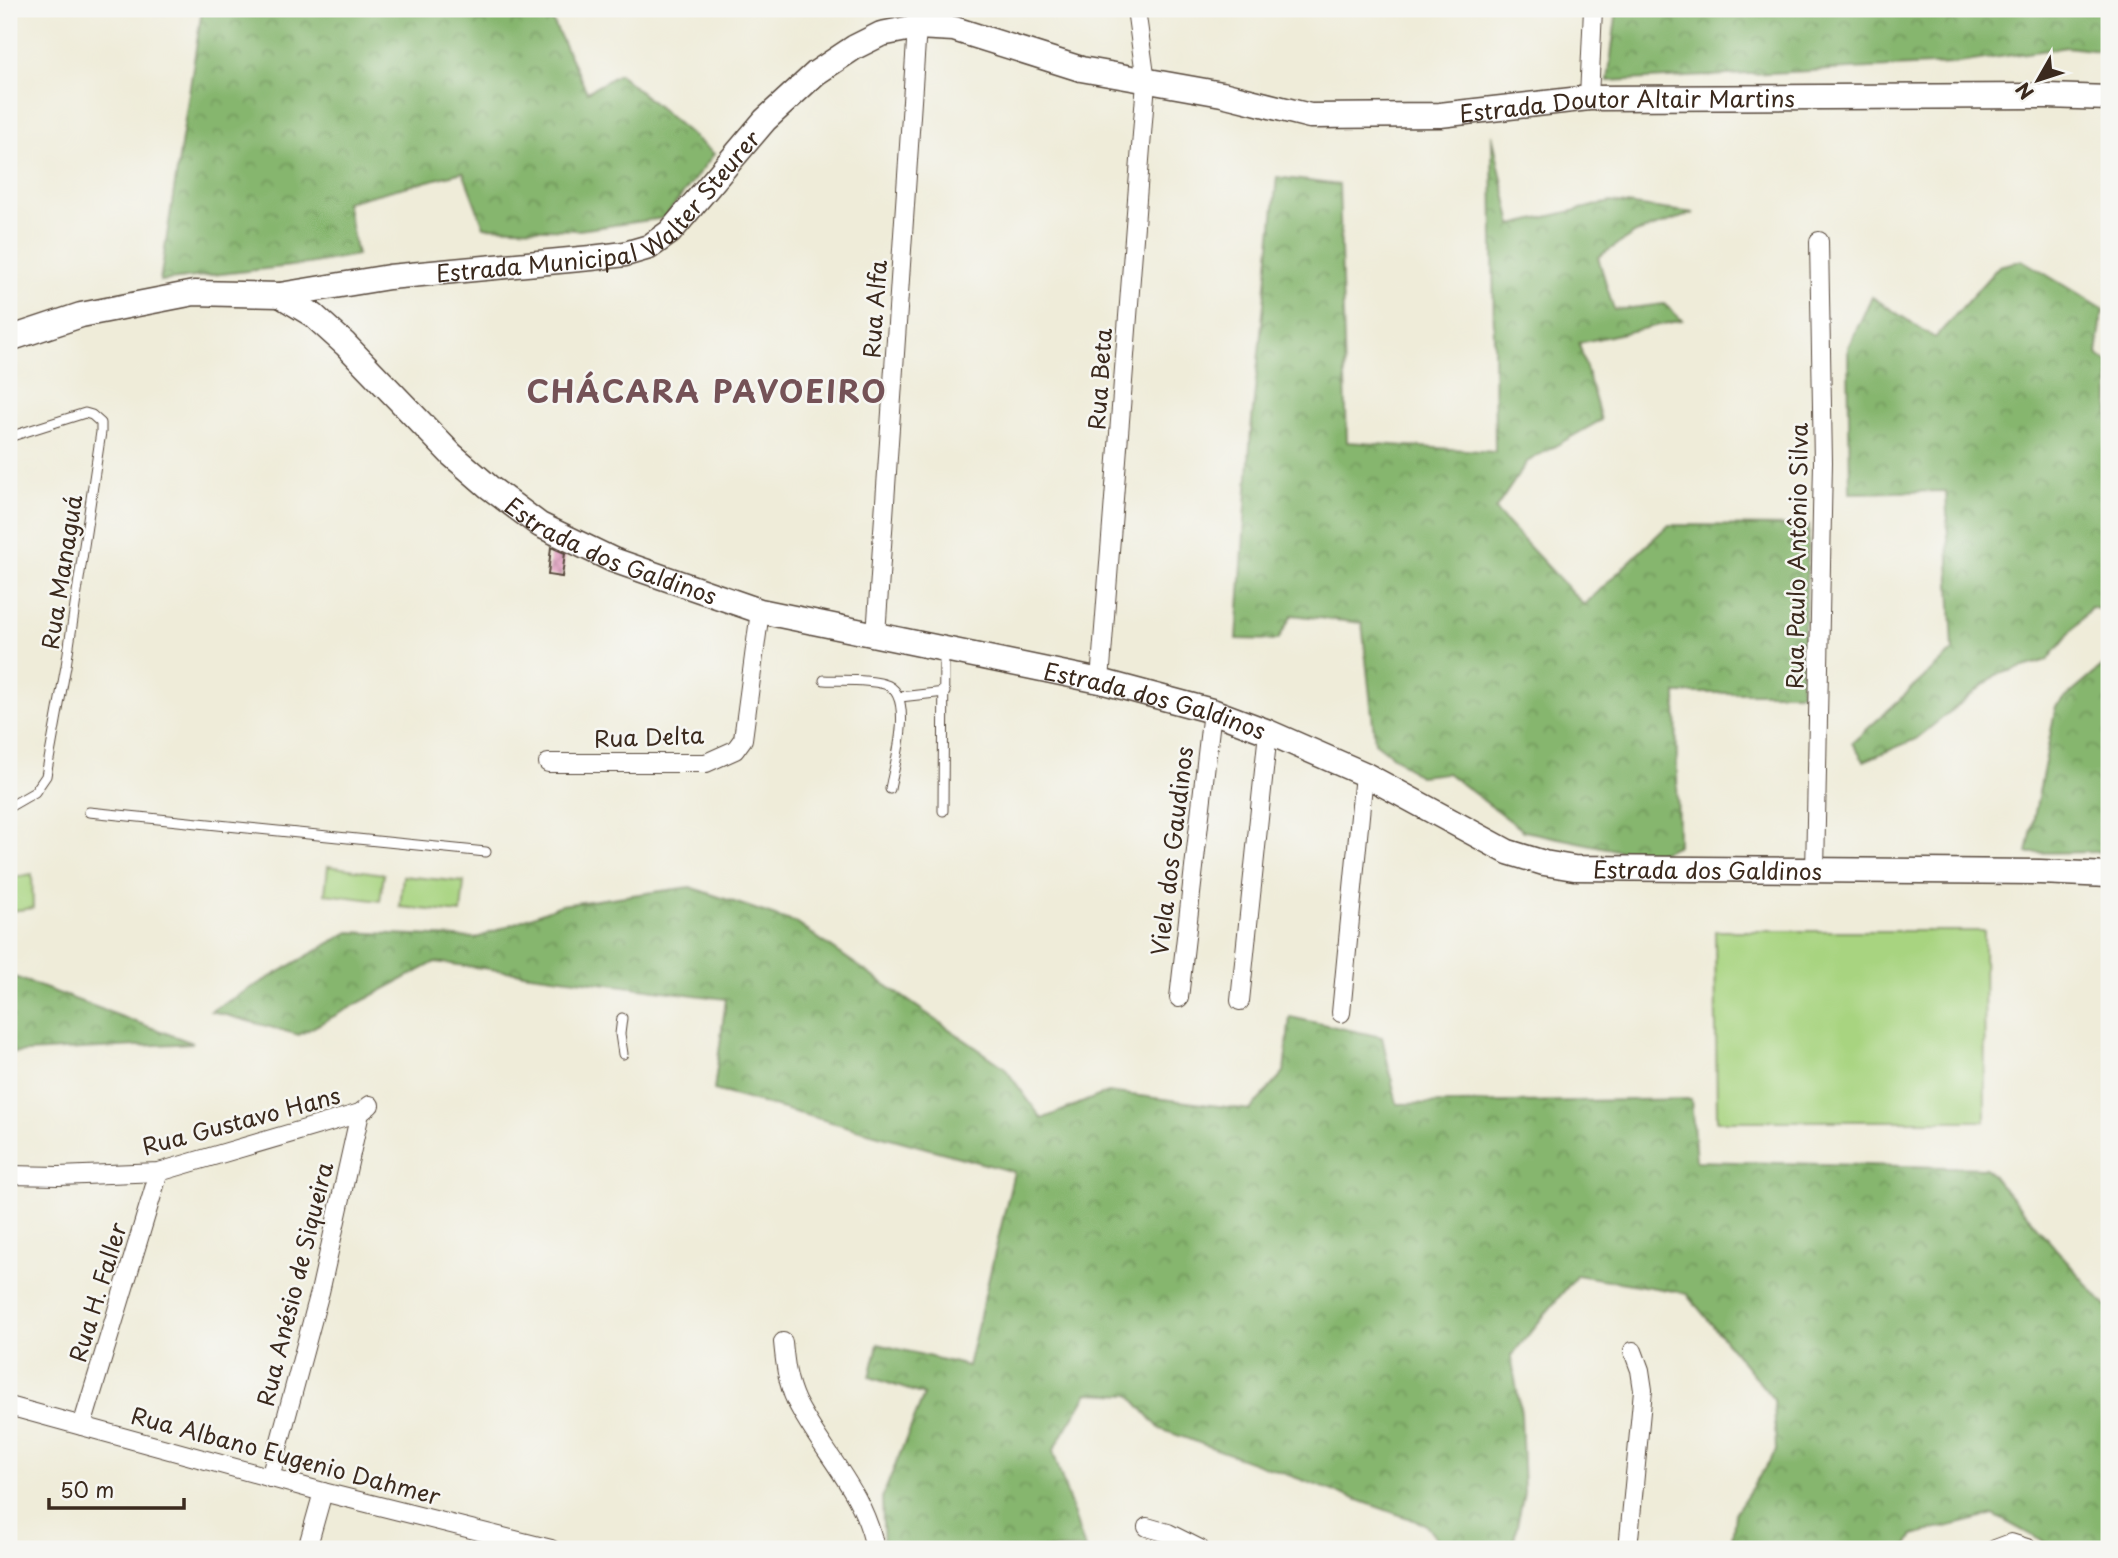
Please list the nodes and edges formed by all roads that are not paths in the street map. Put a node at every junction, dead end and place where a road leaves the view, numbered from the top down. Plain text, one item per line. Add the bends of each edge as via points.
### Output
1 (1136, 9) edge
2 (1593, 9) edge
3 (917, 27) junction
4 (1146, 82) junction
5 (1589, 98) junction
6 (2109, 98) edge
7 (1819, 241) dead end
8 (280, 295) junction
9 (9, 339) edge
10 (9, 437) edge
11 (760, 611) junction
12 (876, 635) junction
13 (944, 648) junction
14 (824, 680) dead end
15 (1100, 681) junction
16 (945, 692) junction
17 (900, 697) junction
18 (1212, 711) junction
19 (1268, 732) junction
20 (548, 763) dead end
21 (1364, 774) junction
22 (890, 789) dead end
23 (9, 807) edge
24 (943, 811) dead end
25 (89, 812) dead end
26 (486, 852) dead end
27 (1815, 872) junction
28 (2109, 874) edge
29 (1179, 998) dead end
30 (1240, 1001) dead end
31 (1341, 1013) dead end
32 (622, 1018) dead end
33 (623, 1054) dead end
34 (365, 1109) joint
35 (159, 1172) junction
36 (9, 1175) edge
37 (783, 1342) dead end
38 (1633, 1351) dead end
39 (9, 1406) edge
40 (82, 1426) junction
41 (270, 1478) junction
42 (323, 1492) junction
43 (1146, 1527) dead end
44 (307, 1549) edge
45 (551, 1549) edge
46 (875, 1549) edge
47 (1200, 1549) edge
48 (1628, 1549) edge
49 (1995, 1549) edge
50 (2030, 1549) edge

1 - 4 street, Rua Beta
2 - 5 street
3 - 4 street, Estrada Municipal Walter Steurer via 954,30 1081,69
3 - 8 street, Estrada Municipal Walter Steurer via 881,34 816,73 765,120 670,232 649,247 625,254 389,277
3 - 12 street, Rua Alfa
4 - 5 street, Estrada Doutor Altair Martins via 1222,94 1310,116 1440,115
4 - 15 street, Rua Beta
5 - 6 street, Estrada Doutor Altair Martins
7 - 27 street, Rua Paulo Antônio Silva via 1823,462
8 - 9 street, Estrada Municipal Walter Steurer via 194,293 81,315
8 - 11 street, Estrada dos Galdinos via 345,344 452,455 541,525 613,561
10 - 23 lane, Rua Managuá via 85,413 101,423 46,776 35,792
11 - 12 street, Estrada dos Galdinos
11 - 20 street, Rua Delta via 743,739 735,750 706,763
12 - 13 street, Estrada dos Galdinos
13 - 15 street, Estrada dos Galdinos
13 - 16 lane
14 - 17 lane via 886,684
15 - 18 street, Estrada dos Galdinos
16 - 17 lane
16 - 24 lane
17 - 22 lane via 903,717
18 - 19 street, Estrada dos Galdinos
18 - 29 street, Viela dos Gaudinos
19 - 21 street, Estrada dos Galdinos
19 - 30 street
21 - 27 street, Estrada dos Galdinos via 1508,852 1544,863 1574,868
21 - 31 street
25 - 26 lane
27 - 28 street, Estrada dos Galdinos
32 - 33 lane
34 - 35 street, Rua Gustavo Hans
34 - 41 street, Rua Anésio de Siqueira
35 - 36 street, Rua Gustavo Hans
35 - 40 street, Rua H. Faller
37 - 46 street via 786,1374 796,1401 846,1479 873,1534
38 - 48 street via 1643,1390
39 - 40 street, Rua Albano Eugenio Dahmer
40 - 41 street, Rua Albano Eugenio Dahmer
41 - 42 street, Rua Albano Eugenio Dahmer
42 - 44 street
42 - 45 street, Rua Albano Eugenio Dahmer
43 - 47 street
49 - 50 street via 2011,1544

